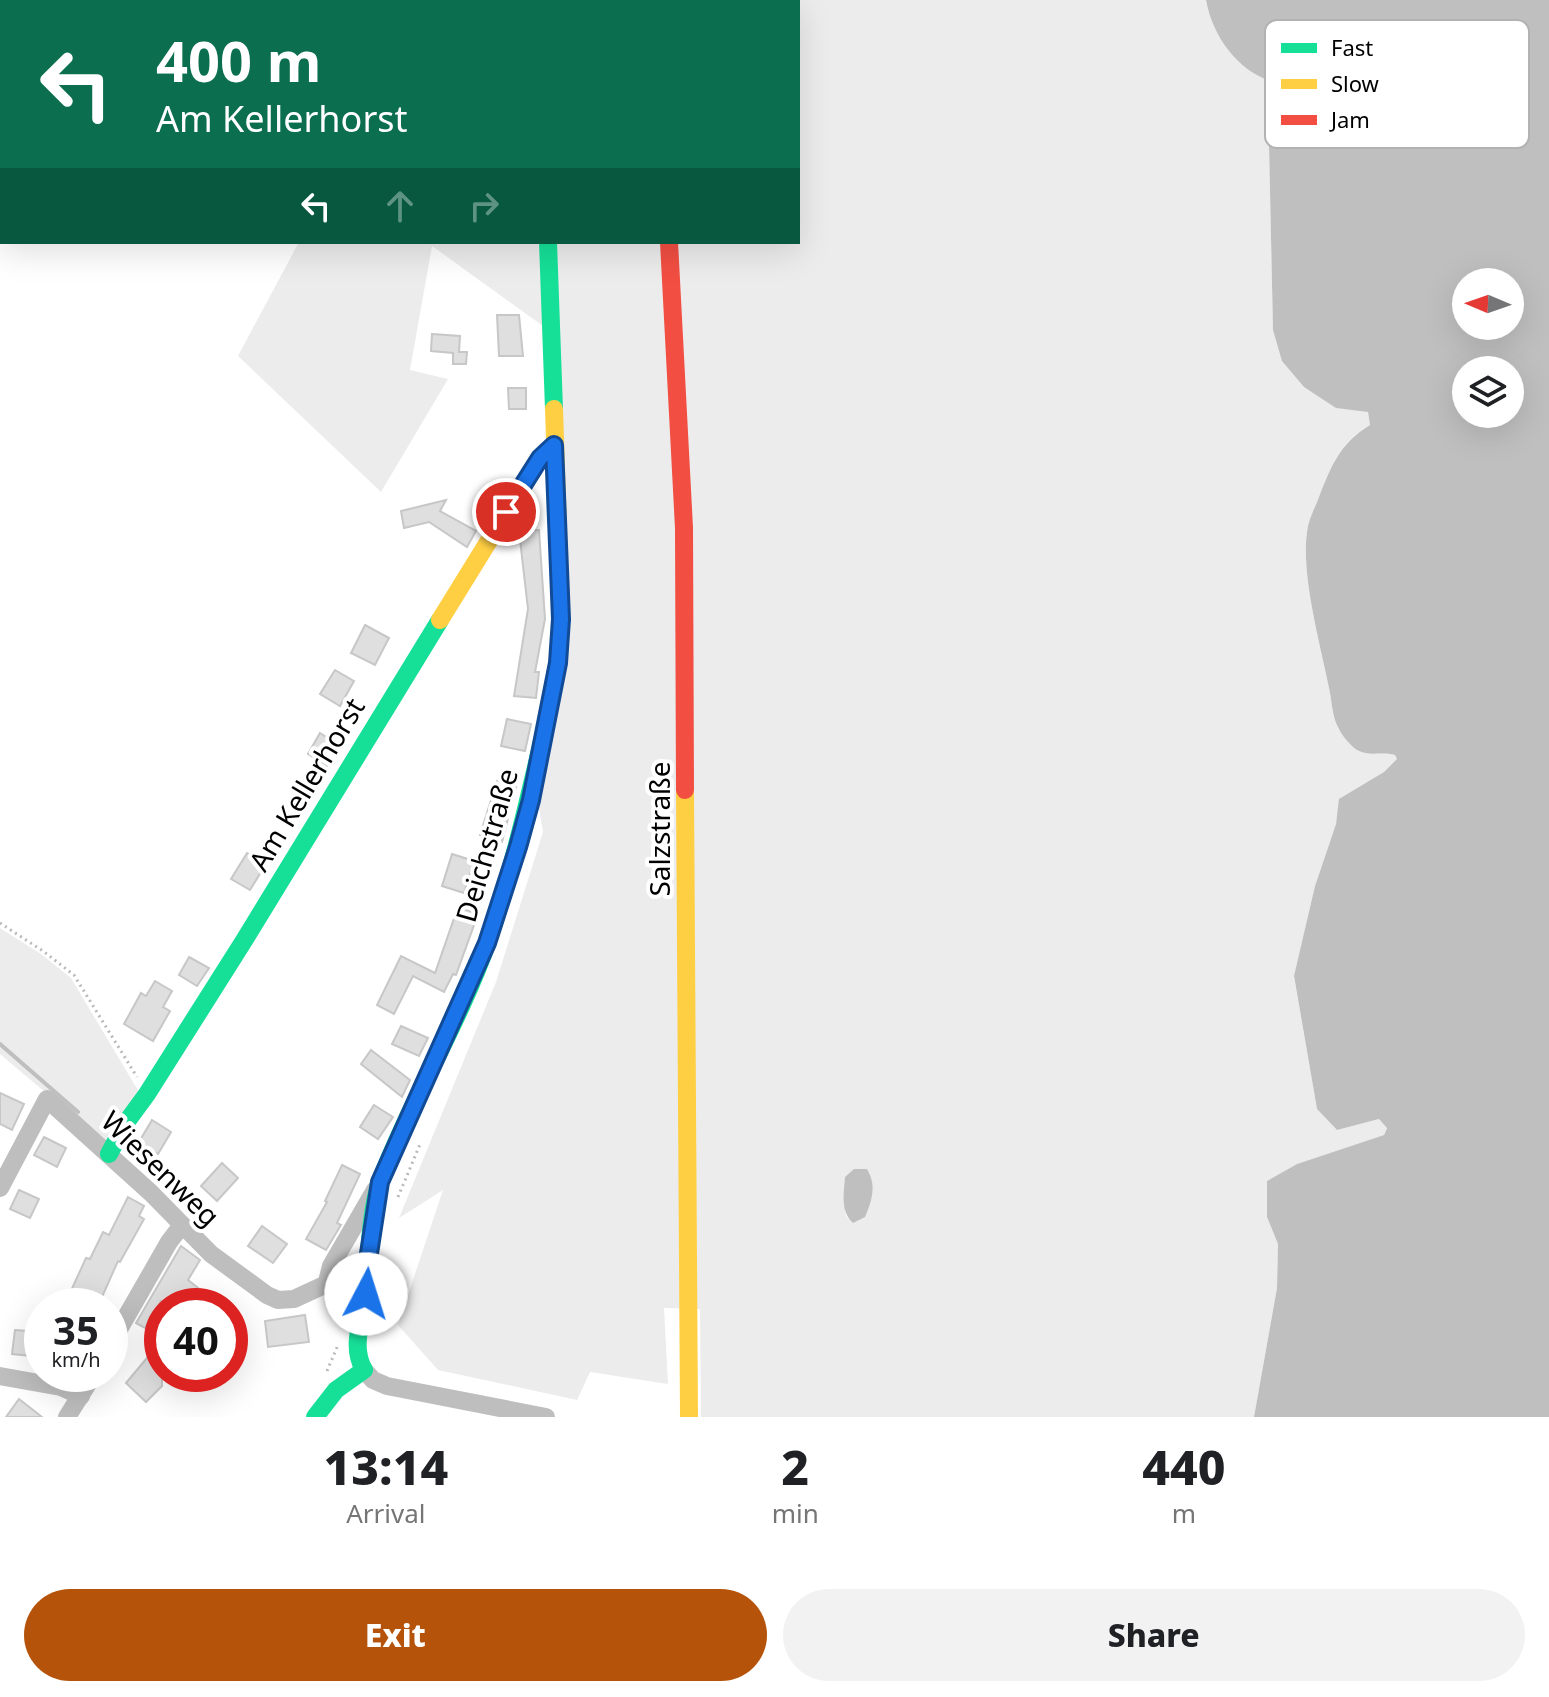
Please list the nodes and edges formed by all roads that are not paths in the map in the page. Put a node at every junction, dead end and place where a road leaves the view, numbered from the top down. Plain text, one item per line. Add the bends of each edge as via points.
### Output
1 (548, 244) edge
2 (669, 244) edge
3 (554, 445) junction
4 (109, 1154) junction
5 (380, 1182) junction
6 (0, 1188) edge
7 (182, 1225) junction
8 (366, 1273) junction
9 (327, 1282) junction
10 (128, 1314) edge
11 (364, 1370) junction
12 (0, 1376) edge
13 (83, 1392) edge
14 (81, 1396) junction
15 (67, 1417) edge
16 (315, 1417) edge
17 (546, 1417) edge
18 (689, 1417) edge

1 - 3 street, Deichstraße
2 - 18 street, Salzstraße via 684,528
3 - 4 street, Am Kellerhorst via 540,458
3 - 5 street, Deichstraße via 561,619 531,800 487,943
4 - 6 street, Wiesenweg via 47,1099
4 - 7 street, Wiesenweg
5 - 8 street, Deichstraße
5 - 9 street
7 - 9 street, Wiesenweg via 229,1269 278,1300 294,1299
7 - 10 street
8 - 9 street, Wiesenweg
8 - 11 street, Deichstraße via 357,1336
11 - 16 street via 324,1400
11 - 17 street via 387,1386
12 - 14 street
13 - 14 street
14 - 15 street

